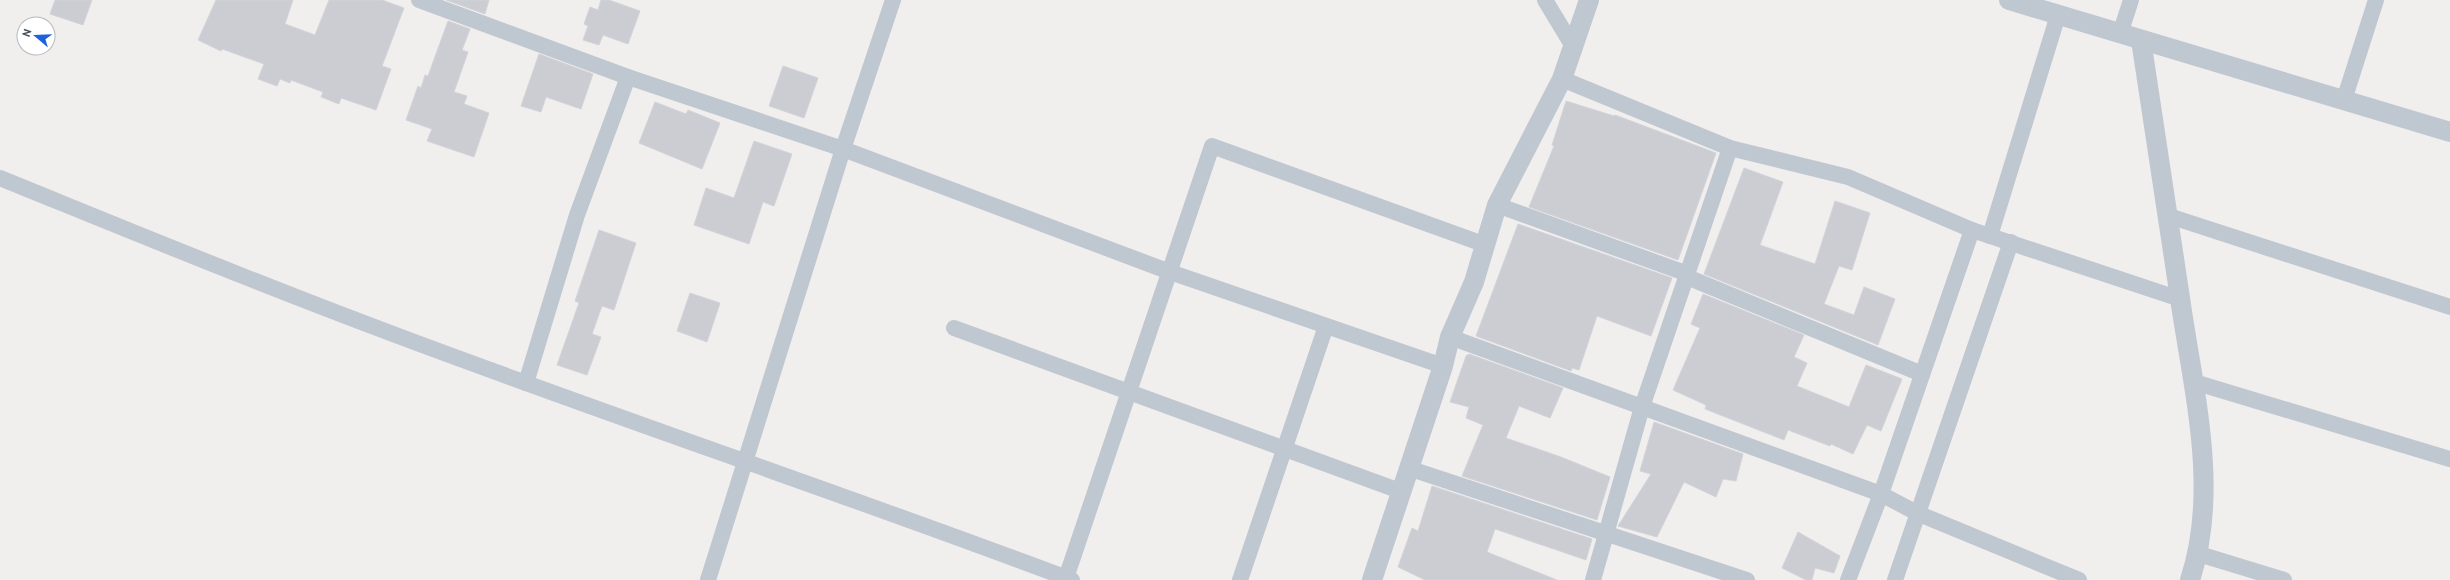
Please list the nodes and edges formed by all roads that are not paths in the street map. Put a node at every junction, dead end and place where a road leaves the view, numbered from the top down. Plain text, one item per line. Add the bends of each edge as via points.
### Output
1 (418, 0) edge
2 (892, 0) edge
3 (1545, 0) edge
4 (1589, 0) edge
5 (2010, 0) edge
6 (2131, 0) edge
7 (2376, 0) edge
8 (2058, 15) junction
9 (2120, 34) junction
10 (2141, 40) junction
11 (1574, 48) junction
12 (628, 77) junction
13 (1562, 79) junction
14 (2344, 100) junction
15 (2450, 132) edge
16 (1730, 148) junction
17 (843, 149) junction
18 (0, 178) edge
19 (1497, 206) junction
20 (2169, 216) junction
21 (1972, 230) junction
22 (1990, 236) junction
23 (2012, 242) junction
24 (1486, 244) junction
25 (1170, 272) junction
26 (1688, 276) junction
27 (2180, 299) junction
28 (2450, 307) edge
29 (1326, 326) junction
30 (954, 328) dead end
31 (1450, 337) junction
32 (1443, 366) junction
33 (1922, 374) junction
34 (2194, 382) junction
35 (526, 383) junction
36 (1128, 393) junction
37 (1642, 407) junction
38 (1284, 449) junction
39 (2450, 459) edge
40 (744, 462) junction
41 (1408, 468) junction
42 (1400, 492) junction
43 (1881, 494) junction
44 (1917, 512) junction
45 (1606, 533) junction
46 (2199, 554) junction
47 (1069, 579) edge
48 (708, 580) edge
49 (1240, 580) edge
50 (1372, 580) edge
51 (1593, 580) edge
52 (1747, 580) edge
53 (1848, 580) edge
54 (1894, 580) edge
55 (2079, 580) edge
56 (2190, 580) edge
57 (2284, 580) edge

1 - 12 street
2 - 17 street
3 - 11 street
4 - 11 street
5 - 8 street
6 - 9 street
7 - 14 street
8 - 9 street
8 - 22 street
9 - 10 street
10 - 14 street
10 - 20 street
11 - 13 street
12 - 17 street
12 - 35 street via 577,215
13 - 16 street
13 - 19 street
14 - 15 street
16 - 21 street via 1848,177
16 - 26 street
17 - 25 street
17 - 40 street
18 - 35 street via 382,330
19 - 24 street
19 - 26 street
20 - 27 street
20 - 28 street
21 - 22 street
21 - 33 street
22 - 23 street
23 - 27 street
23 - 44 street
24 - 25 street via 1212,146
24 - 31 street via 1474,282
25 - 29 street
25 - 36 street
26 - 33 street
26 - 37 street
27 - 34 street
29 - 32 street
29 - 38 street
30 - 36 street
31 - 32 street
31 - 37 street
32 - 41 street
33 - 43 street
34 - 39 street
34 - 46 street via 2203,475
35 - 40 street
36 - 38 street
36 - 47 street
37 - 43 street
37 - 45 street
38 - 42 street
38 - 49 street
40 - 47 street via 886,510
40 - 48 street
41 - 42 street
41 - 45 street
42 - 50 street
43 - 44 street
43 - 53 street
44 - 54 street
44 - 55 street
45 - 51 street
45 - 52 street
46 - 56 street
46 - 57 street

